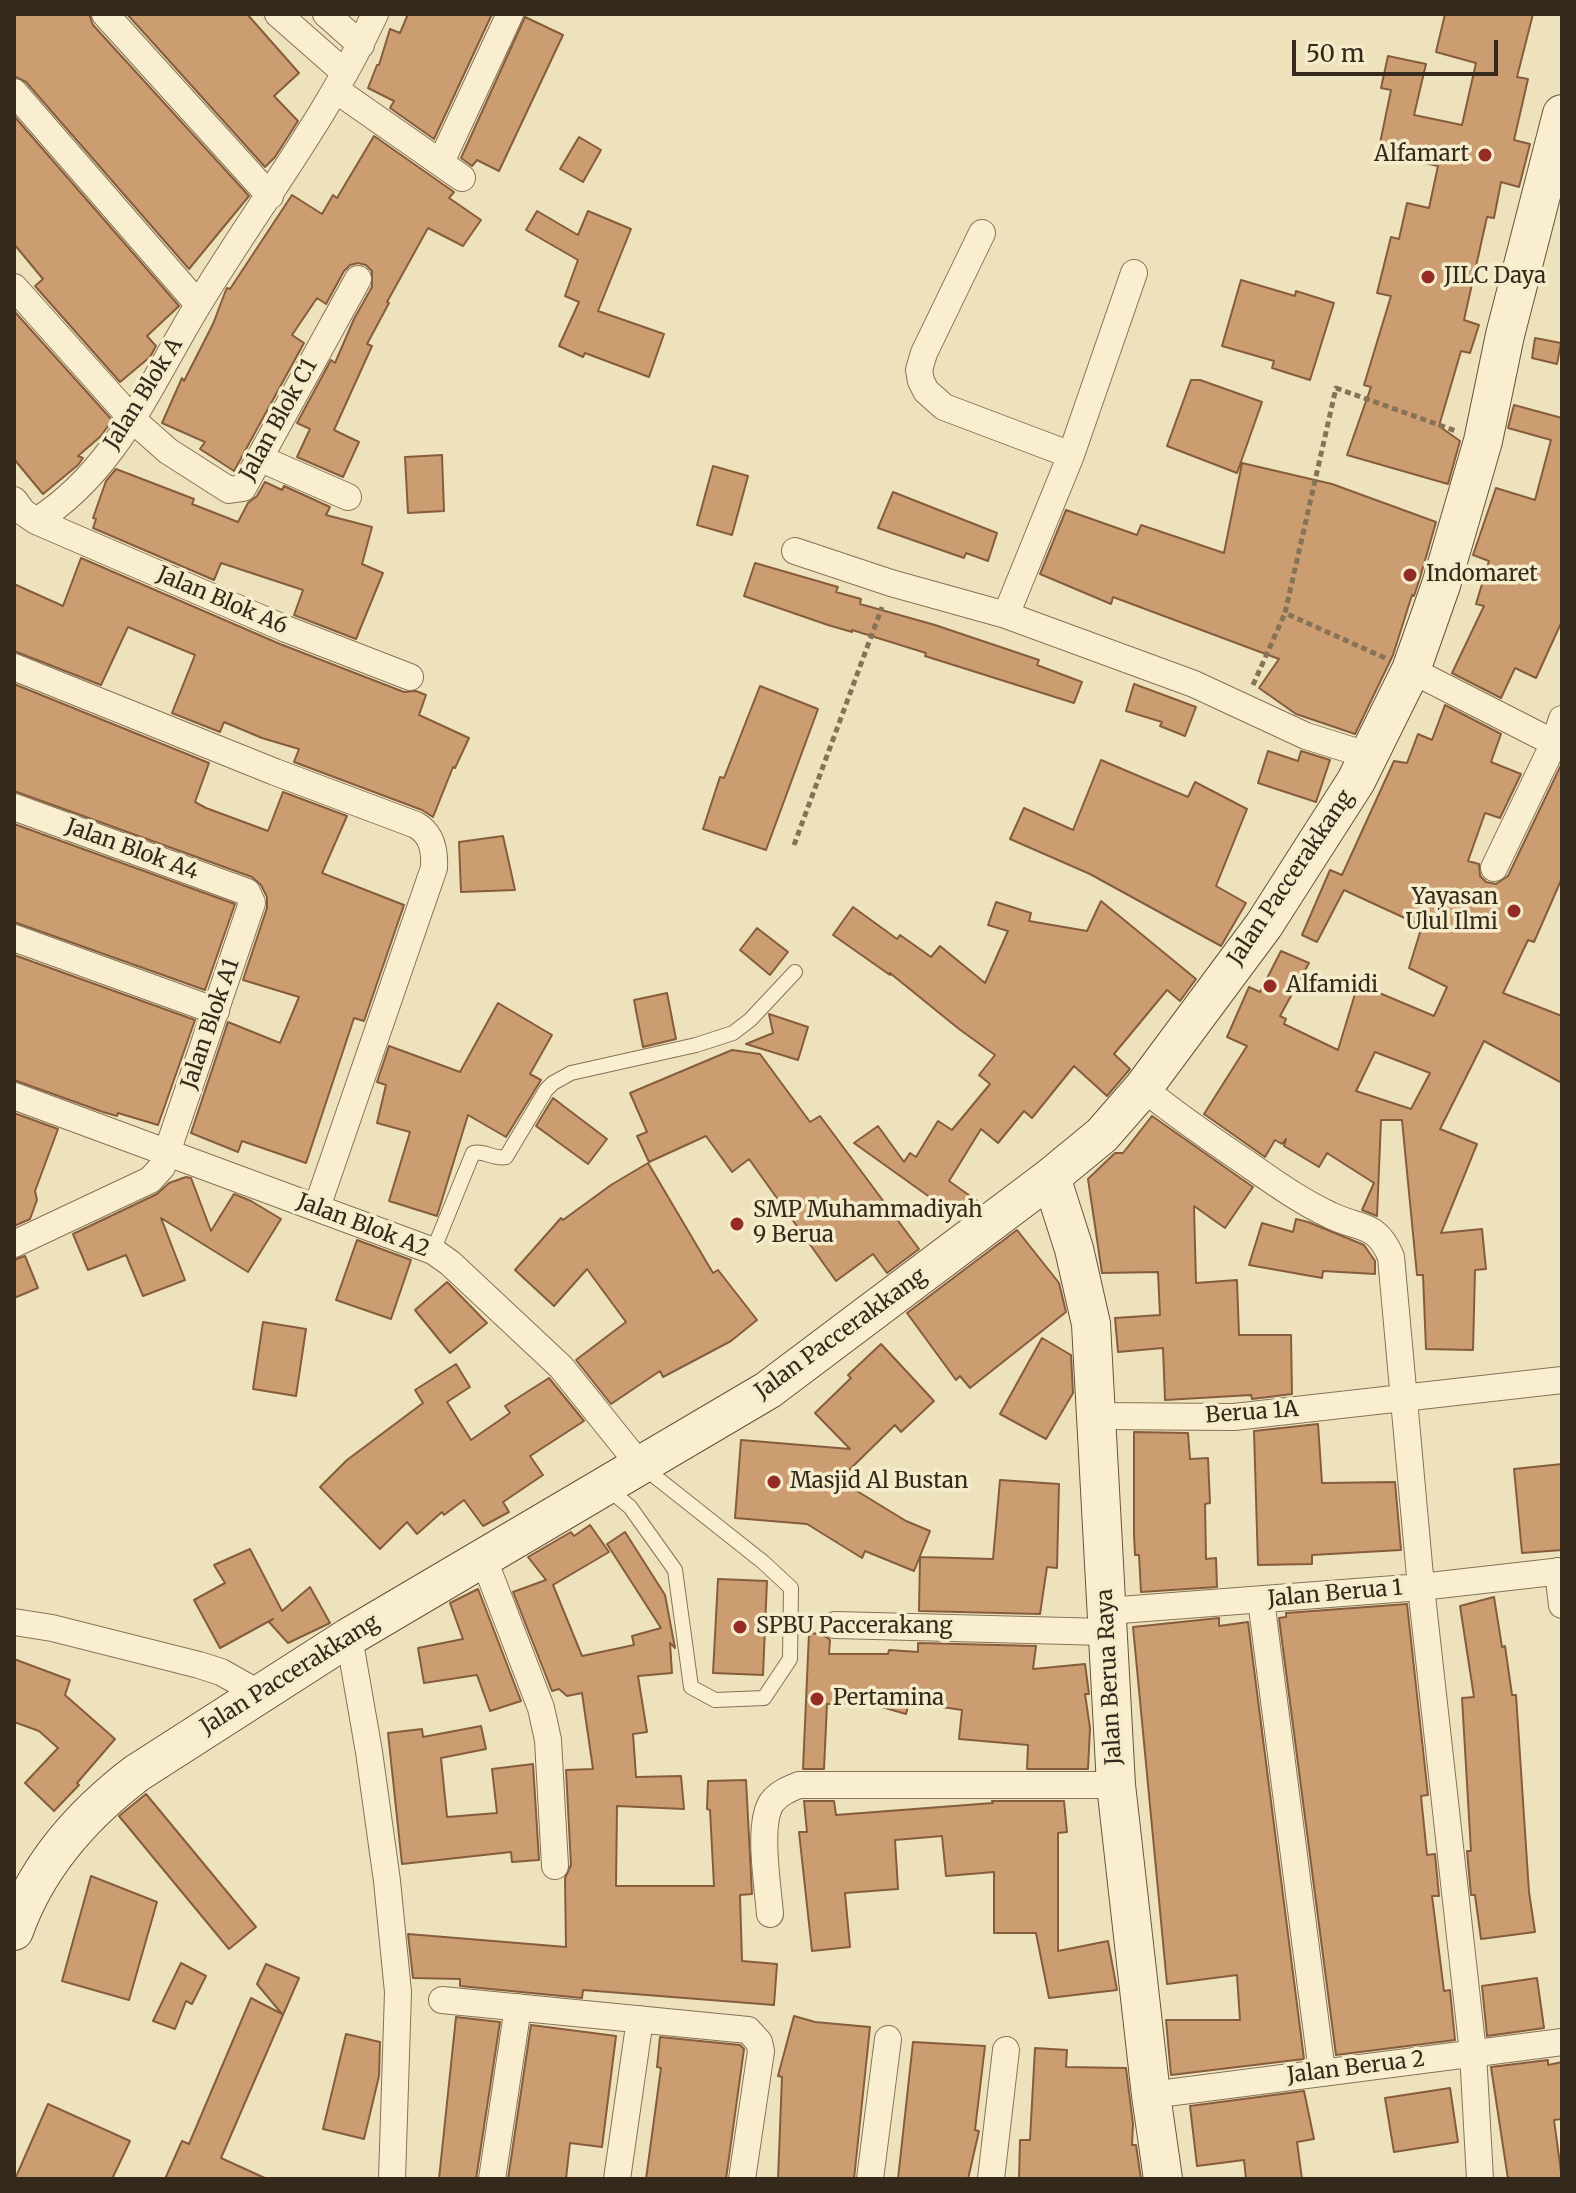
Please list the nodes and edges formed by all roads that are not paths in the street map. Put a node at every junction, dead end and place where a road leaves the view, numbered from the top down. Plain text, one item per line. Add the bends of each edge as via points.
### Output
1 (105, 14) edge
2 (278, 14) edge
3 (326, 14) edge
4 (375, 14) edge
5 (510, 14) edge
6 (361, 45) junction
7 (341, 81) junction
8 (14, 92) edge
9 (1562, 114) edge
10 (1553, 187) edge
11 (270, 196) junction
12 (982, 233) dead end
13 (1134, 273) dead end
14 (358, 279) dead end
15 (14, 287) edge
16 (198, 304) junction
17 (133, 420) junction
18 (1071, 455) junction
19 (259, 458) junction
20 (348, 497) dead end
21 (22, 515) edge
22 (795, 551) dead end
23 (1006, 615) junction
24 (14, 667) edge
25 (1411, 670) junction
26 (410, 677) dead end
27 (1559, 736) edge
28 (1370, 756) junction
29 (14, 807) edge
30 (1494, 868) dead end
31 (249, 894) joint
32 (14, 938) edge
33 (795, 972) dead end
34 (216, 1011) junction
35 (1143, 1088) junction
36 (14, 1096) edge
37 (165, 1152) junction
38 (1051, 1177) junction
39 (317, 1207) junction
40 (14, 1244) edge
41 (433, 1251) junction
42 (1562, 1380) edge
43 (1405, 1400) junction
44 (1097, 1416) junction
45 (639, 1464) junction
46 (604, 1485) junction
47 (483, 1557) junction
48 (1560, 1571) edge
49 (1421, 1587) junction
50 (1261, 1600) junction
51 (1562, 1605) edge
52 (14, 1622) edge
53 (1107, 1622) junction
54 (835, 1625) dead end
55 (349, 1637) junction
56 (260, 1694) junction
57 (1116, 1785) junction
58 (555, 1866) dead end
59 (770, 1914) dead end
60 (14, 1931) edge
61 (442, 2000) dead end
62 (518, 2007) junction
63 (640, 2019) junction
64 (888, 2039) dead end
65 (1562, 2042) edge
66 (1006, 2050) dead end
67 (1473, 2053) junction
68 (1322, 2072) junction
69 (1151, 2095) junction
70 (392, 2179) edge
71 (492, 2179) edge
72 (617, 2179) edge
73 (742, 2179) edge
74 (870, 2179) edge
75 (991, 2179) edge
76 (1163, 2179) edge
77 (1480, 2179) edge

1 - 11 street
2 - 7 street
3 - 6 street
4 - 6 street, Jalan Blok A
5 - 7 street via 451,170
6 - 7 street, Jalan Blok A
7 - 11 street, Jalan Blok A
8 - 16 street
9 - 10 main road, Jalan Paccerakkang
10 - 25 main road, Jalan Paccerakkang via 1505,335 1483,441 1441,585
11 - 16 street, Jalan Blok A
12 - 18 street via 924,353 921,381 944,407
13 - 18 street
14 - 19 street, Jalan Blok C1
15 - 17 street
16 - 17 street, Jalan Blok A
17 - 19 street, Jalan Blok C1 via 168,451 229,490 243,488
17 - 21 street, Jalan Blok A via 97,469 61,504
18 - 23 street
19 - 20 street
21 - 26 street, Jalan Blok A6
22 - 23 street
23 - 28 street via 1194,684 1306,736
24 - 39 street via 426,833 434,868
25 - 27 street
25 - 28 main road, Jalan Paccerakkang
27 - 30 street
28 - 35 main road, Jalan Paccerakkang via 1264,925
29 - 31 street, Jalan Blok A4
31 - 34 street, Jalan Blok A1 via 252,903
32 - 34 street
33 - 41 lane via 733,1033 571,1073 553,1083 506,1157 473,1153
34 - 37 street, Jalan Blok A1
35 - 38 main road, Jalan Paccerakkang via 1102,1135
35 - 43 street via 1287,1193 1383,1238 1391,1257
36 - 37 street, Jalan Blok A2
37 - 39 street, Jalan Blok A2
37 - 40 street, Jalan Blok A1 via 162,1167 150,1180
38 - 44 main road, Jalan Berua Raya via 1091,1324
38 - 45 main road, Jalan Paccerakkang via 768,1390
39 - 41 street, Jalan Blok A2
41 - 45 street, Jalan Blok A2 via 561,1367
42 - 43 street, Berua 1A
43 - 44 street, Berua 1A via 1234,1417
43 - 49 street
44 - 53 main road, Jalan Berua Raya
45 - 46 main road, Jalan Paccerakkang
45 - 46 lane via 791,1588 790,1659 764,1698 715,1700 691,1687 675,1570 630,1507
46 - 47 main road, Jalan Paccerakkang
47 - 55 main road, Jalan Paccerakkang
47 - 58 street via 541,1708 548,1740
48 - 49 street, Jalan Berua 1
48 - 51 street
49 - 50 street, Jalan Berua 1
49 - 67 street
50 - 53 street, Jalan Berua 1
50 - 68 street
52 - 56 street via 199,1665
53 - 54 street, Jalan Berua 1
53 - 57 main road, Jalan Berua Raya
55 - 56 main road, Jalan Paccerakkang
55 - 70 street via 387,1881 398,1992
56 - 60 main road, Jalan Paccerakkang via 137,1773 87,1815 46,1866
57 - 59 street via 799,1785 770,1804 765,1821
57 - 69 main road, Jalan Berua Raya
61 - 62 street
62 - 63 street
62 - 71 street
63 - 72 street
63 - 73 street via 754,2034 761,2051
64 - 74 street
65 - 67 street, Jalan Berua 2
66 - 75 street
67 - 68 street, Jalan Berua 2
67 - 77 street
68 - 69 street, Jalan Berua 2
69 - 76 main road, Jalan Berua Raya

